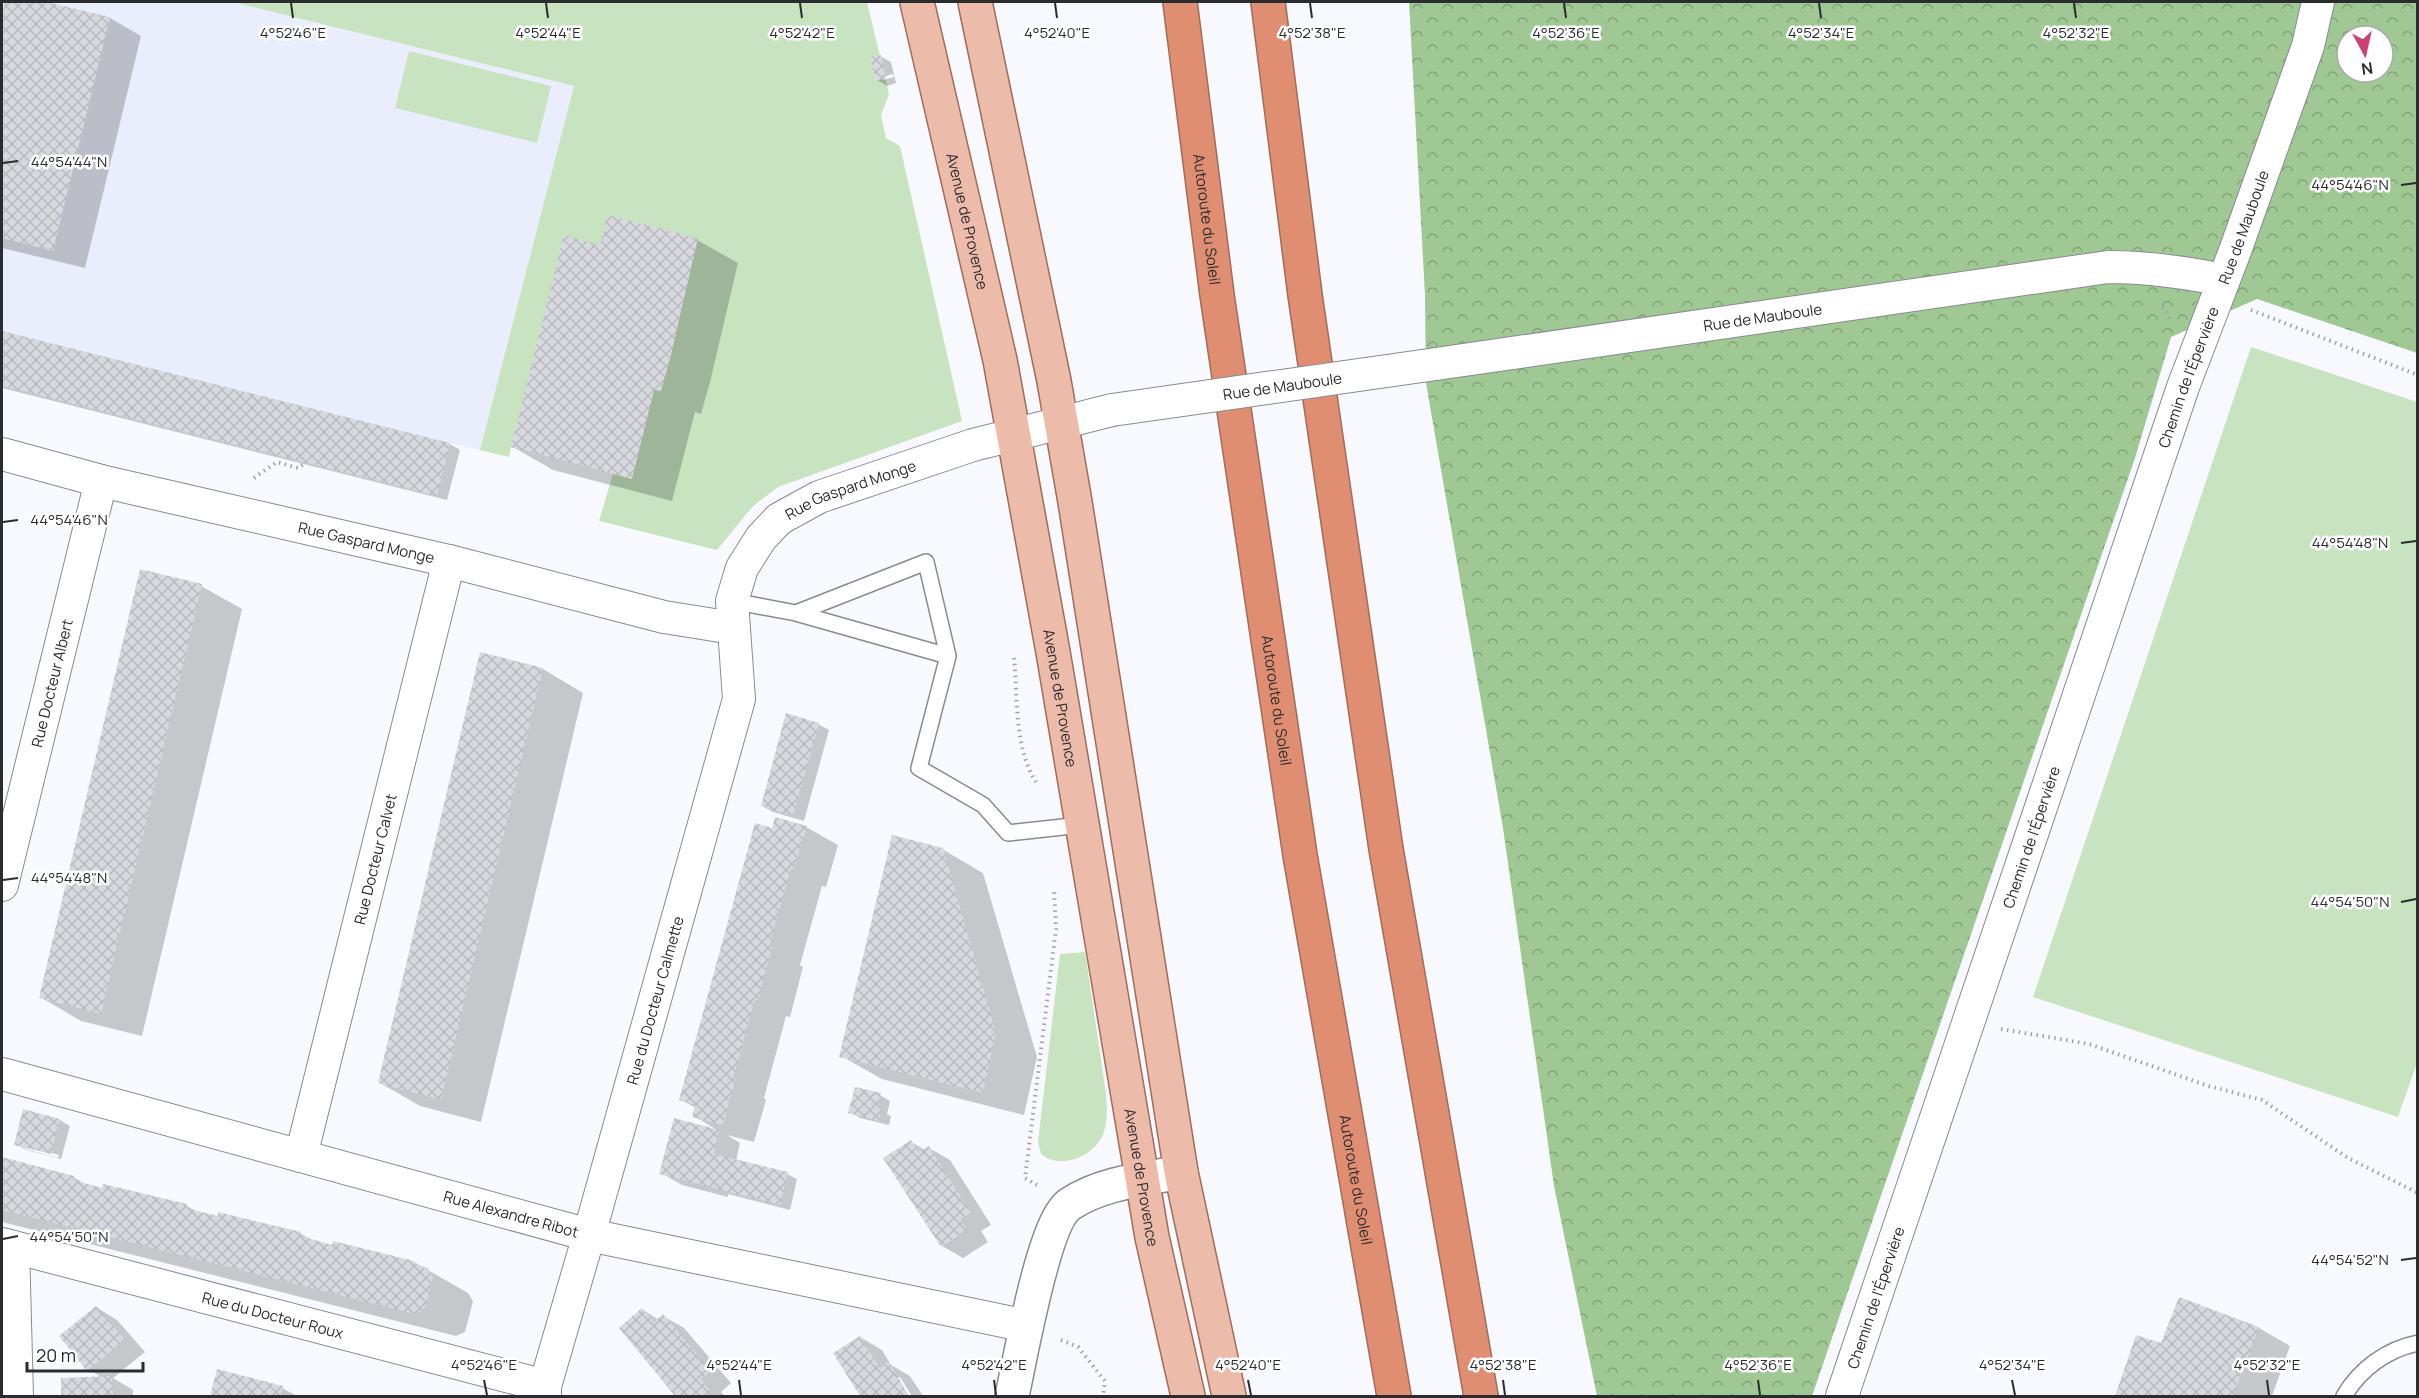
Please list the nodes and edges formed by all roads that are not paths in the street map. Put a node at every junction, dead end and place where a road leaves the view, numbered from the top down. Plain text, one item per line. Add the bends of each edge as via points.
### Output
1 (917, 2) edge
2 (975, 2) edge
3 (1180, 2) edge
4 (1268, 2) edge
5 (2318, 2) edge
6 (2223, 280) junction
7 (1062, 422) junction
8 (1014, 434) junction
9 (2, 454) edge
10 (101, 481) junction
11 (449, 561) junction
12 (796, 613) junction
13 (733, 614) junction
14 (948, 656) junction
15 (1081, 825) junction
16 (2, 885) edge
17 (2, 1074) edge
18 (301, 1156) junction
19 (1181, 1172) junction
20 (1142, 1179) junction
21 (589, 1235) junction
22 (7, 1245) edge
23 (1027, 1326) junction
24 (2418, 1343) edge
25 (545, 1391) edge
26 (17, 1396) edge
27 (1012, 1396) edge
28 (1188, 1396) edge
29 (1228, 1396) edge
30 (1394, 1396) edge
31 (1481, 1396) edge
32 (1842, 1396) edge
33 (2344, 1396) edge

1 - 8 main road, Avenue de Provence
2 - 7 main road
3 - 30 highway, Autoroute du Soleil via 1217,295 1298,843
4 - 31 highway via 1305,295 1385,837
5 - 6 street, Rue de Mauboule via 2308,46
6 - 7 street, Rue de Mauboule, bridge via 2149,267 2108,267 1112,410
6 - 32 street, Chemin de l'Épervière via 2183,387
7 - 8 street, Rue de Mauboule
7 - 19 main road
8 - 13 street, Rue Gaspard Monge via 819,497 779,519 742,568
8 - 15 main road, Avenue de Provence
9 - 10 street, Rue Gaspard Monge
10 - 11 street, Rue Gaspard Monge
10 - 16 street, Rue Docteur Albert
11 - 13 street, Rue Gaspard Monge via 664,617
11 - 18 street, Rue Docteur Calvet
12 - 13 lane
12 - 14 lane
12 - 14 lane via 926,562
13 - 21 street, Rue du Docteur Calmette via 739,699
14 - 15 lane via 919,768 983,805 1008,834
15 - 20 main road, Avenue de Provence
17 - 18 street, Rue Alexandre Ribot
18 - 21 street, Rue Alexandre Ribot
19 - 20 street
19 - 29 main road
20 - 23 street via 1098,1191 1068,1205 1053,1230
20 - 28 main road, Avenue de Provence
21 - 23 street, Rue Alexandre Ribot
21 - 25 street, Rue du Docteur Calmette
22 - 25 street, Rue du Docteur Roux
22 - 26 street
23 - 27 street
24 - 33 lane via 2402,1346 2368,1368

